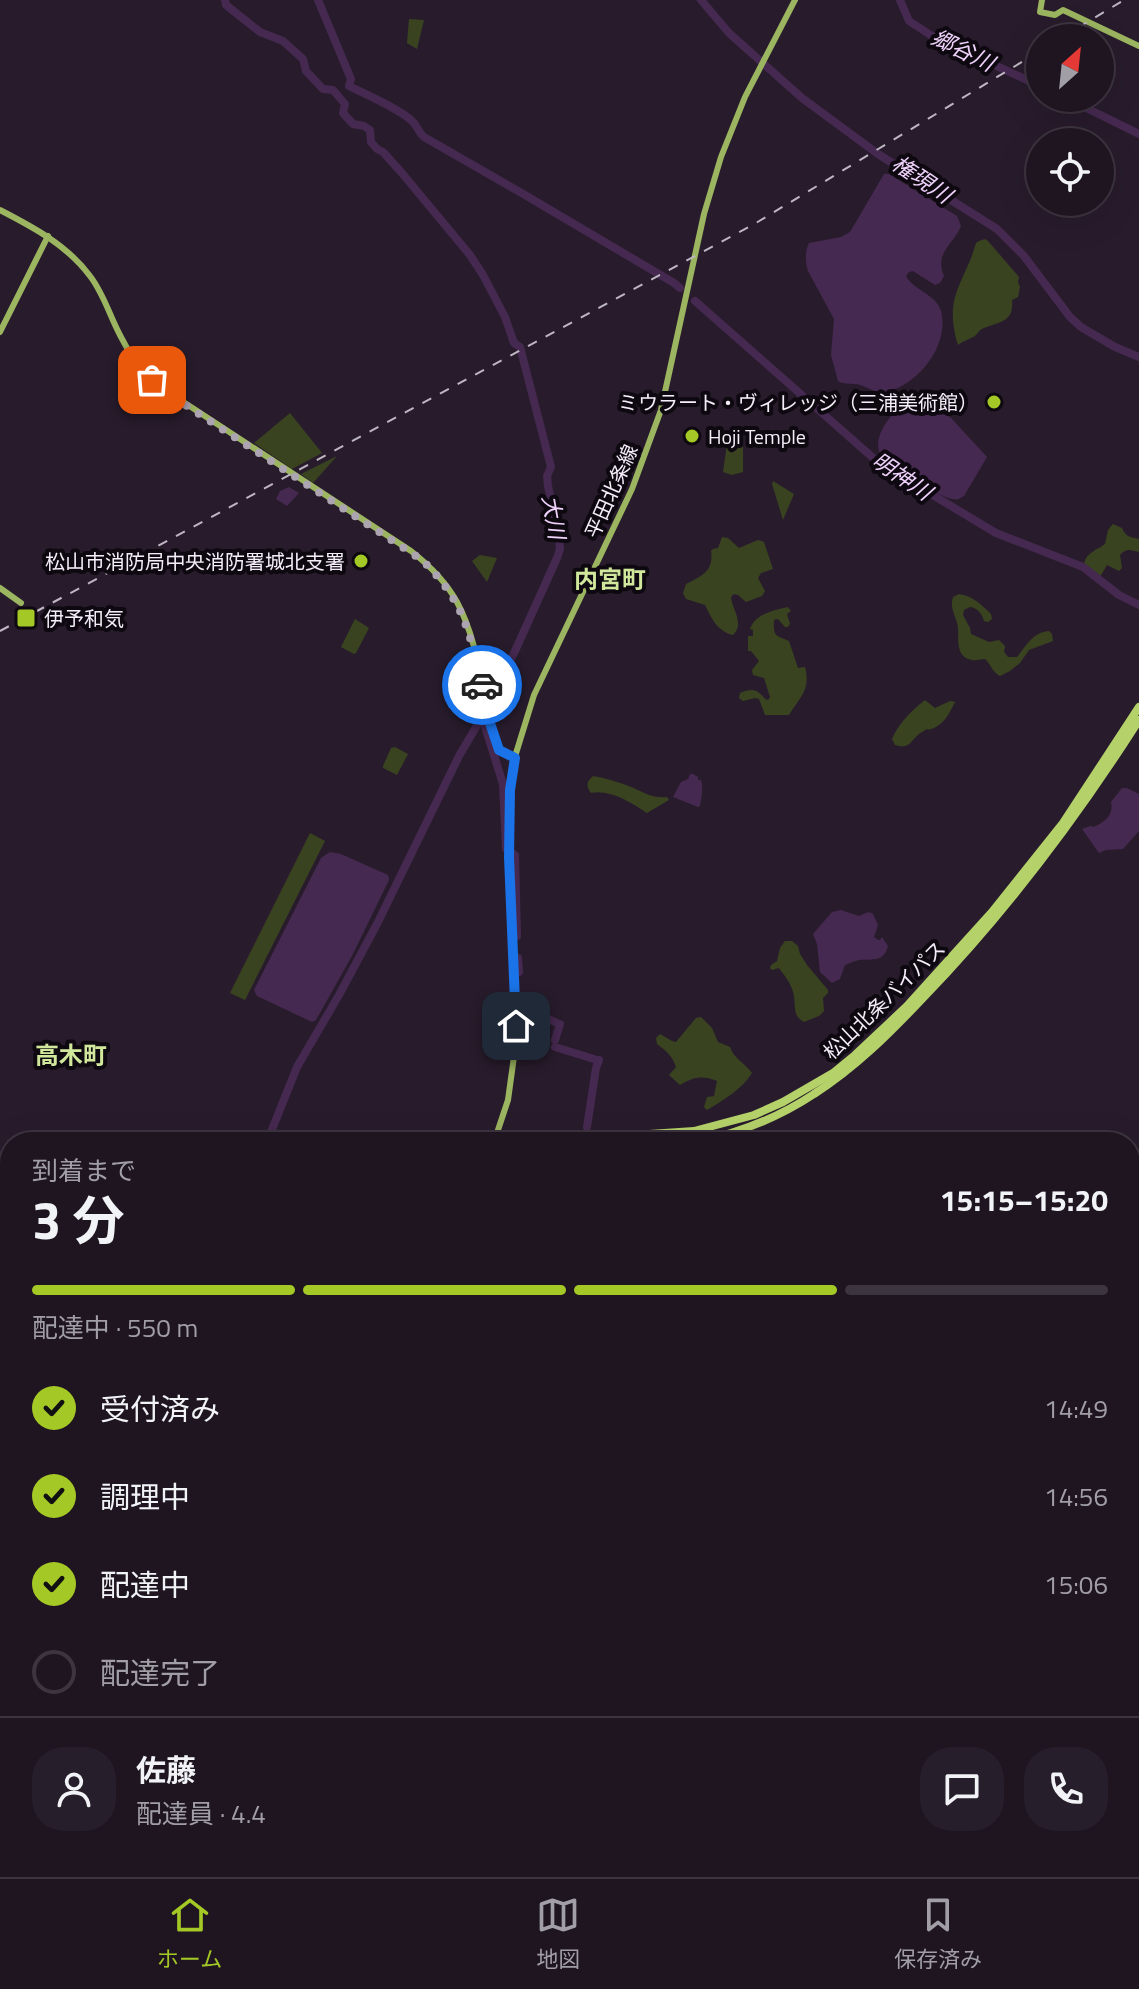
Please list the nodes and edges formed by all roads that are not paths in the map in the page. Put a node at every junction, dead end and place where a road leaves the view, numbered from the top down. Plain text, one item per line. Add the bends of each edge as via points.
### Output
1 (795, 0) edge
2 (1042, 0) edge
3 (1139, 46) edge
4 (0, 210) edge
5 (48, 236) junction
6 (0, 332) edge
7 (0, 588) edge
8 (21, 603) dead end
9 (1139, 707) edge
10 (1139, 720) edge
11 (515, 758) junction
12 (502, 1121) junction
13 (498, 1132) edge
14 (509, 1132) edge
15 (679, 1132) edge
16 (736, 1132) edge

1 - 11 main road, 平田北条線 via 721,157 661,410 645,456 534,695
2 - 3 main road via 1040,12 1055,15 1063,10
4 - 5 main road
5 - 6 main road
5 - 11 main road via 89,275 147,375 422,560 458,604 499,750
7 - 8 main road
9 - 15 highway, 松山北条バイパス via 1063,823 992,912 855,1055 833,1073 754,1115
10 - 16 highway, 松山北条バイパス via 1067,827 938,982 838,1077 787,1110
11 - 12 main road, 平田北条線 via 509,857 516,1042
12 - 13 main road, 平田北条線
12 - 14 main road

